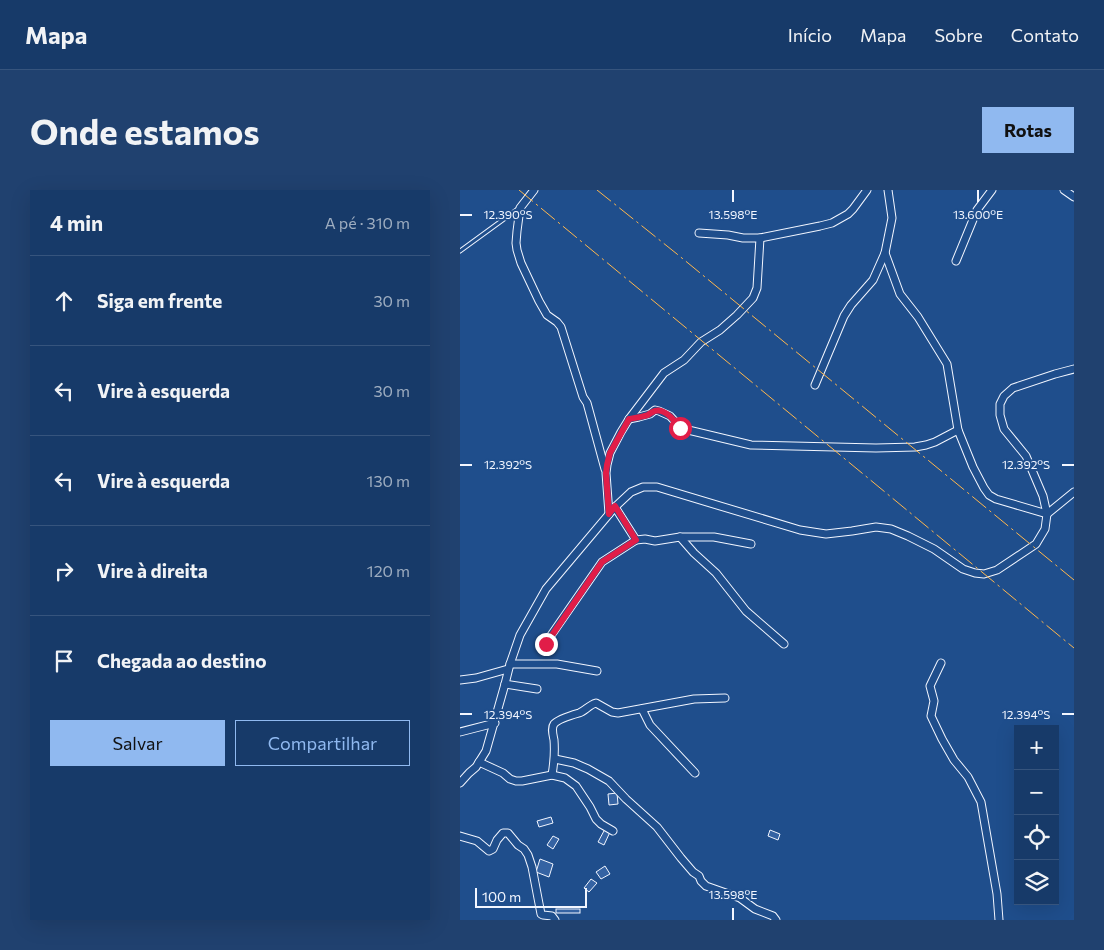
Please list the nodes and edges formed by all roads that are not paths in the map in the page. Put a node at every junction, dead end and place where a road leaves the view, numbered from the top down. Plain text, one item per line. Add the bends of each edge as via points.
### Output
1 (534, 190) edge
2 (867, 190) edge
3 (888, 190) edge
4 (992, 190) edge
5 (1064, 190) edge
6 (1074, 197) edge
7 (520, 208) junction
8 (699, 233) dead end
9 (760, 238) junction
10 (460, 252) edge
11 (885, 253) junction
12 (956, 261) dead end
13 (1074, 369) edge
14 (815, 385) dead end
15 (629, 419) junction
16 (958, 430) junction
17 (606, 473) junction
18 (1074, 492) edge
19 (615, 506) junction
20 (609, 514) junction
21 (1047, 514) junction
22 (680, 537) junction
23 (636, 540) junction
24 (751, 544) dead end
25 (546, 644) dead end
26 (784, 644) dead end
27 (941, 663) dead end
28 (509, 666) junction
29 (597, 671) dead end
30 (460, 680) edge
31 (506, 684) junction
32 (537, 689) dead end
33 (725, 698) dead end
34 (642, 709) junction
35 (495, 723) junction
36 (460, 732) edge
37 (555, 759) junction
38 (479, 762) junction
39 (695, 773) dead end
40 (552, 775) junction
41 (460, 783) edge
42 (613, 831) dead end
43 (460, 836) edge
44 (555, 920) edge
45 (776, 920) edge
46 (999, 920) edge

1 - 7 street
2 - 9 street via 848,214 832,223
3 - 11 street via 892,218
4 - 12 street via 978,210
5 - 6 street
7 - 10 lane
7 - 17 street via 516,243 521,263 547,314 561,327
8 - 9 street
9 - 15 street via 757,288 753,298 720,330 664,373
11 - 14 street via 873,280 844,316
11 - 16 street via 900,294 947,364
13 - 21 street via 1013,388 1000,404 1004,429 1026,456
15 - 16 street via 655,410 670,416 680,428 751,444 915,447 935,442
15 - 17 street via 610,453
16 - 21 street via 973,467 990,495
17 - 20 street
18 - 21 street
19 - 20 street
19 - 21 street via 631,492 643,487 657,487 800,530 826,534 876,527 891,529 934,549 963,569 984,574 997,570 1036,544 1045,529
19 - 23 street
20 - 28 street via 546,589 520,636
22 - 23 street
22 - 24 street
22 - 26 street via 716,573 746,611
23 - 25 street via 602,562
27 - 46 street via 930,686 934,701 931,716 981,802
28 - 29 street via 557,664
28 - 30 street
28 - 31 street
31 - 32 street
31 - 35 street
33 - 34 street via 694,699
34 - 37 street via 618,713 596,704 554,723
34 - 39 street via 650,725
35 - 36 street
35 - 38 street
37 - 40 street
37 - 45 street via 574,763 609,781 657,827 706,886 740,898
38 - 40 street via 516,781
38 - 41 street
40 - 42 street via 565,778 576,786 596,819
43 - 44 street via 477,841 489,851 503,834 508,834 528,855 541,914

